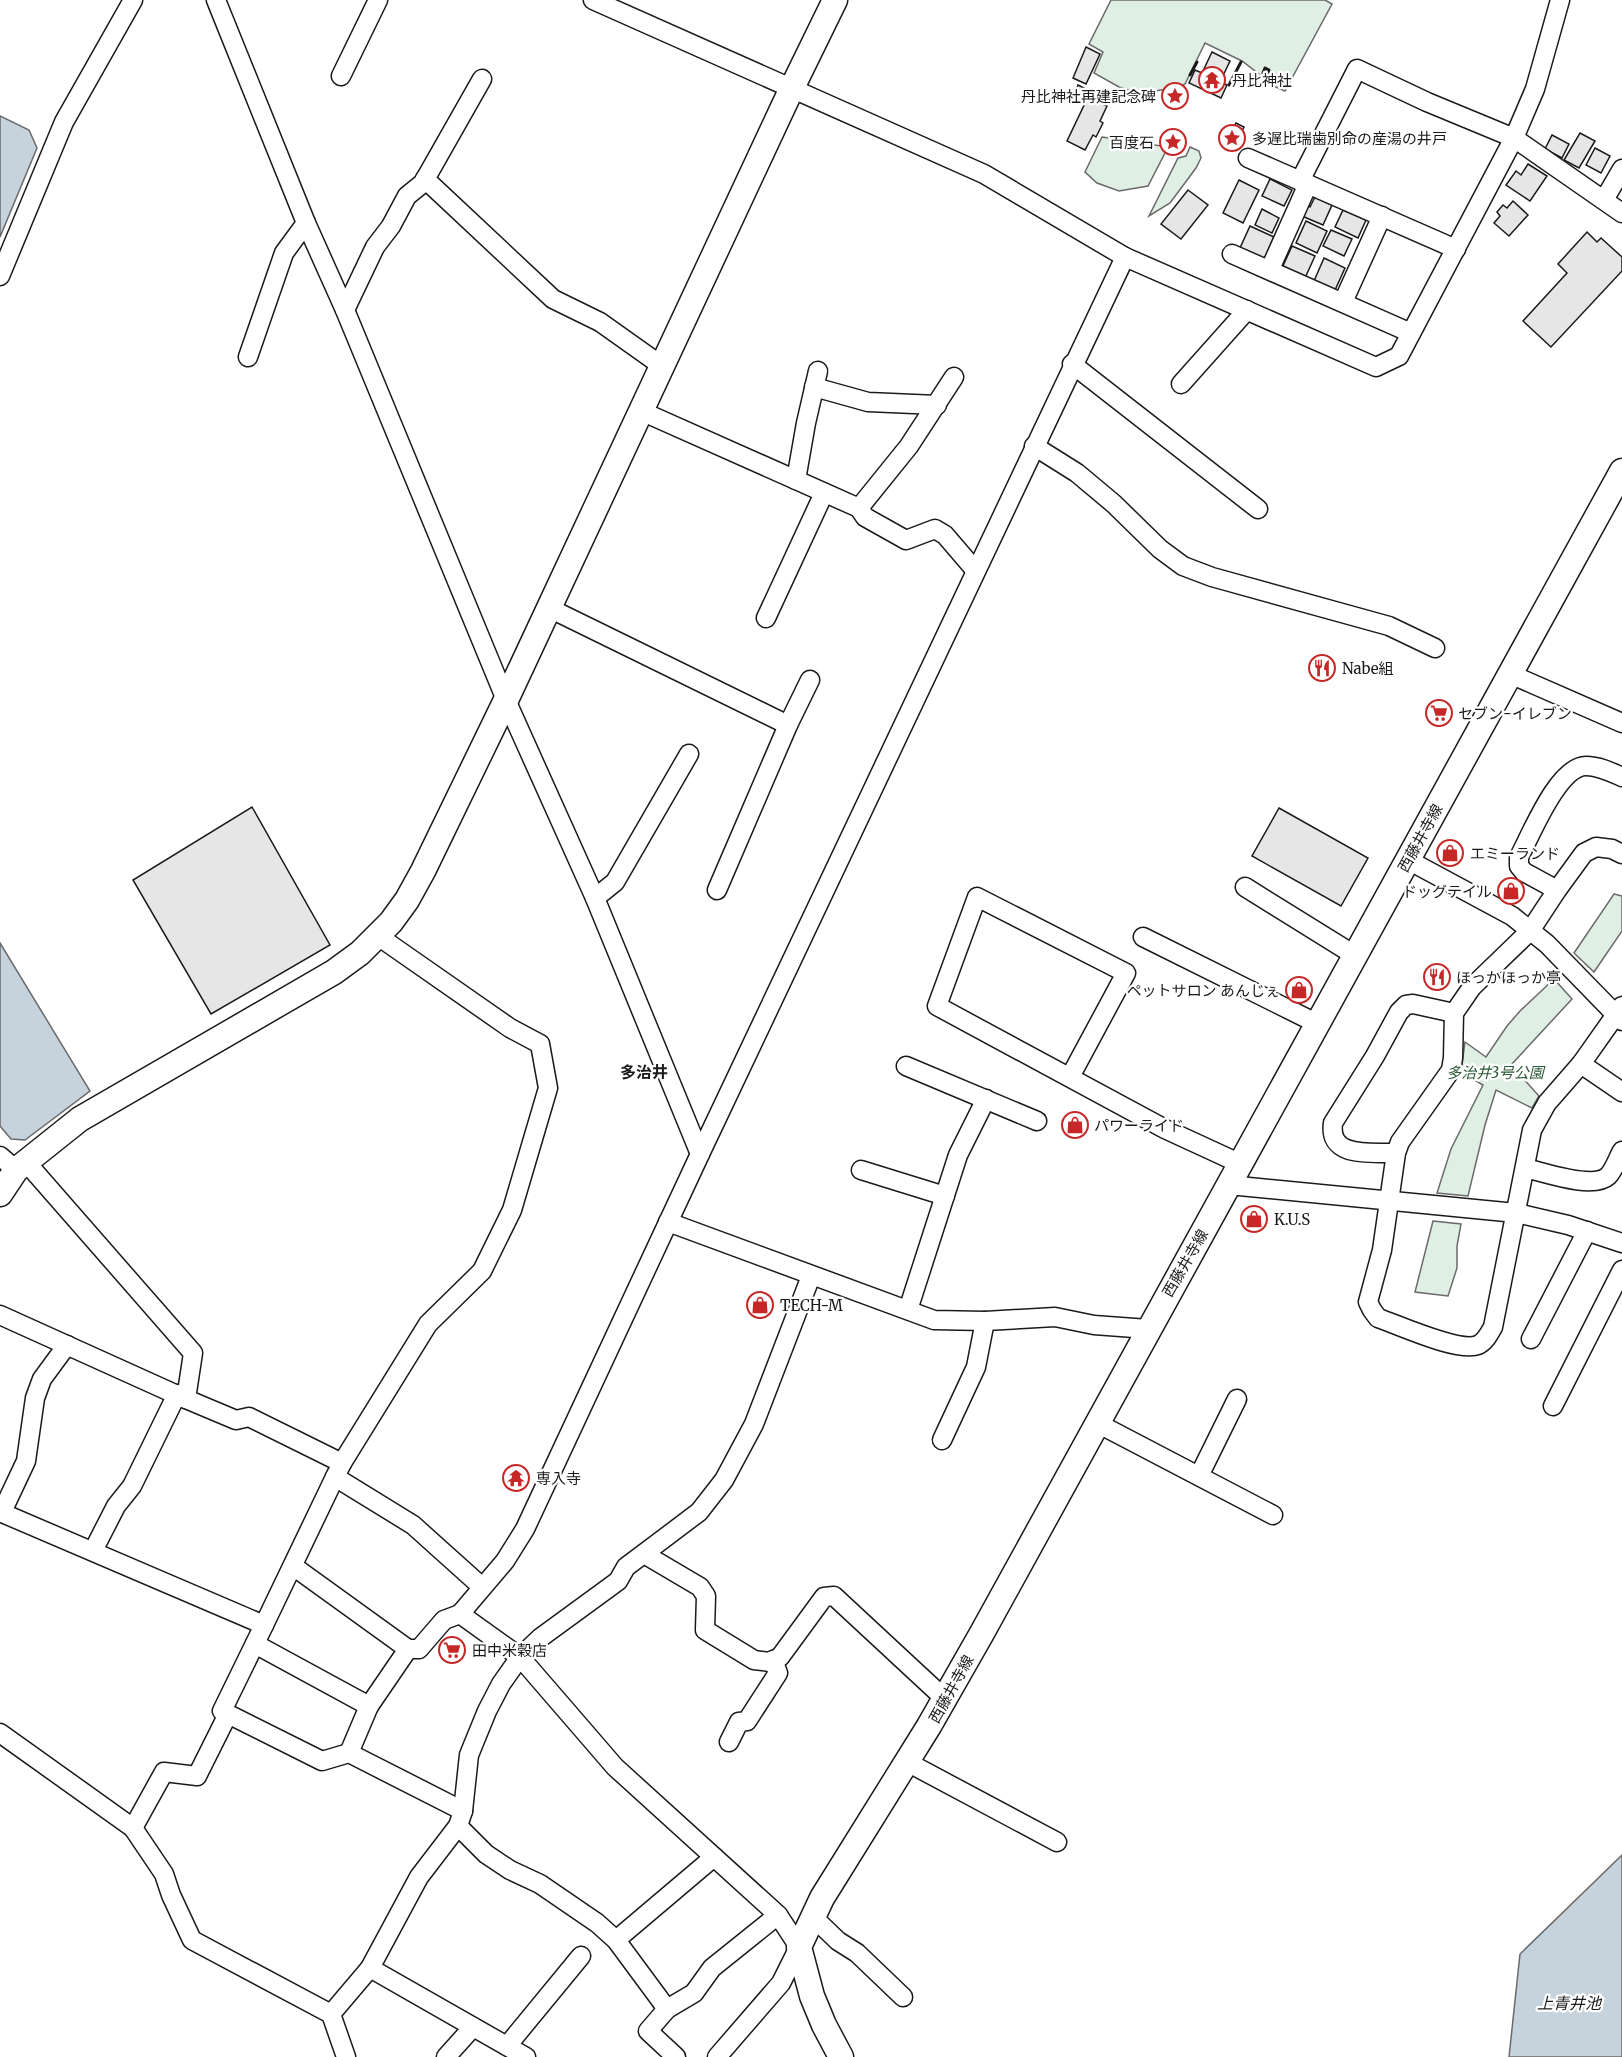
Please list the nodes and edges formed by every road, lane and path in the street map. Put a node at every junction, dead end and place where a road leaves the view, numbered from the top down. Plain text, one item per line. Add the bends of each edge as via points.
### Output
1 (133, 0) edge
2 (216, 0) edge
3 (378, 0) edge
4 (593, 0) edge
5 (835, 0) edge
6 (1560, 0) edge
7 (341, 76) dead end
8 (482, 79) dead end
9 (792, 88) junction
10 (1514, 138) junction
11 (1248, 158) dead end
12 (1622, 169) edge
13 (425, 179) junction
14 (1304, 182) junction
15 (1604, 200) junction
16 (1622, 213) edge
17 (1382, 216) junction
18 (306, 223) junction
19 (1456, 249) junction
20 (1232, 254) dead end
21 (1125, 257) junction
22 (1270, 269) junction
23 (0, 276) edge
24 (1342, 302) junction
25 (345, 310) junction
26 (1247, 310) junction
27 (1411, 333) junction
28 (248, 357) dead end
29 (1072, 364) junction
30 (662, 366) junction
31 (954, 377) dead end
32 (1181, 384) dead end
33 (937, 405) junction
34 (641, 411) junction
35 (1034, 446) junction
36 (1622, 471) edge
37 (796, 480) junction
38 (824, 493) junction
39 (860, 508) junction
40 (1258, 509) dead end
41 (975, 570) junction
42 (549, 608) junction
43 (766, 618) dead end
44 (1435, 648) dead end
45 (1510, 674) junction
46 (810, 680) dead end
47 (506, 700) junction
48 (1622, 723) edge
49 (788, 725) junction
50 (690, 754) dead end
51 (1622, 777) edge
52 (1622, 854) edge
53 (1408, 860) junction
54 (1245, 887) dead end
55 (717, 891) dead end
56 (1557, 891) junction
57 (595, 898) junction
58 (1530, 931) junction
59 (378, 936) junction
60 (1143, 937) dead end
61 (1356, 956) junction
62 (1454, 1013) junction
63 (1620, 1014) edge
64 (1318, 1024) junction
65 (1581, 1064) junction
66 (906, 1066) dead end
67 (1070, 1077) junction
68 (1622, 1092) edge
69 (986, 1099) junction
70 (1037, 1121) dead end
71 (1622, 1151) edge
72 (1396, 1153) junction
73 (700, 1154) junction
74 (14, 1163) edge
75 (1241, 1164) junction
76 (1525, 1168) junction
77 (861, 1170) dead end
78 (1229, 1185) junction
79 (0, 1194) edge
80 (945, 1196) junction
81 (1389, 1202) junction
82 (1516, 1213) junction
83 (668, 1222) junction
84 (1587, 1231) junction
85 (1622, 1243) edge
86 (1622, 1270) edge
87 (812, 1276) junction
88 (908, 1310) junction
89 (0, 1315) edge
90 (985, 1321) junction
91 (1148, 1329) junction
92 (1531, 1340) dead end
93 (67, 1345) junction
94 (182, 1396) junction
95 (1237, 1399) dead end
96 (1553, 1406) dead end
97 (1097, 1423) junction
98 (942, 1440) dead end
99 (338, 1470) junction
100 (1199, 1476) junction
101 (1, 1512) edge
102 (1273, 1515) dead end
103 (93, 1551) junction
104 (644, 1554) junction
105 (293, 1566) junction
106 (482, 1587) junction
107 (460, 1614) junction
108 (264, 1625) junction
109 (255, 1644) junction
110 (408, 1650) junction
111 (520, 1657) junction
112 (773, 1660) junction
113 (945, 1699) junction
114 (369, 1706) junction
115 (228, 1714) junction
116 (0, 1733) edge
117 (729, 1742) dead end
118 (349, 1753) junction
119 (908, 1762) junction
120 (461, 1819) junction
121 (133, 1828) junction
122 (1057, 1842) dead end
123 (714, 1857) junction
124 (778, 1915) junction
125 (813, 1917) junction
126 (616, 1940) junction
127 (799, 1947) junction
128 (581, 1956) dead end
129 (370, 1968) junction
130 (903, 1997) dead end
131 (667, 2009) junction
132 (331, 2014) junction
133 (473, 2027) junction
134 (507, 2046) junction
135 (342, 2055) edge
136 (446, 2057) edge
137 (526, 2057) edge
138 (676, 2057) edge
139 (717, 2057) edge
140 (841, 2057) edge

1 - 23 street via 64,122
2 - 18 street
3 - 7 street
4 - 9 street
5 - 9 main road
6 - 10 street via 1534,89
8 - 13 street
9 - 21 street via 984,174
9 - 30 main road
10 - 14 street via 1357,69
10 - 15 street
10 - 19 street
11 - 14 street
12 - 15 street
13 - 25 street via 407,196 375,247
13 - 30 street via 553,299 600,322
14 - 17 street
14 - 22 street
15 - 16 street
17 - 19 street
17 - 24 street
18 - 25 street
18 - 28 street via 284,253
19 - 27 street
20 - 22 street
21 - 26 street
21 - 29 street
22 - 24 street
24 - 27 street
25 - 47 street
26 - 27 street via 1376,367 1399,356
26 - 32 street
29 - 35 street
29 - 40 street
30 - 34 main road
31 - 33 street
33 - 37 street via 868,402 816,379
33 - 39 street
34 - 37 street
34 - 42 main road
35 - 41 street
35 - 44 street via 1077,473 1183,566 1389,626
36 - 45 main road, 西藤井寺線
37 - 38 street
38 - 39 street
38 - 43 street
39 - 41 street via 865,517 906,540 935,529
41 - 73 street
42 - 47 main road
42 - 49 street
45 - 48 street
45 - 53 main road, 西藤井寺線
46 - 49 street
47 - 57 street
47 - 59 main road via 418,881
49 - 55 street
50 - 57 street via 615,882
51 - 56 street via 1584,766 1557,785 1519,857 1524,872
52 - 56 street via 1596,847 1584,854
53 - 58 street via 1512,916
53 - 61 main road, 西藤井寺線
54 - 61 street
56 - 58 street
57 - 73 street
58 - 62 street via 1472,987
58 - 63 street
59 - 74 main road via 334,972 80,1119
59 - 99 street via 510,1028 540,1044 548,1088 512,1210 482,1271 428,1324
60 - 64 street
61 - 64 main road, 西藤井寺線
62 - 72 street via 1450,1070
62 - 72 street via 1413,1004 1399,1011 1333,1123 1336,1142 1343,1148
63 - 65 street
64 - 75 main road, 西藤井寺線
65 - 68 street
65 - 76 street via 1543,1109 1532,1130
66 - 69 street
67 - 67 street via 1126,973 977,897 937,1006
67 - 75 street
69 - 70 street
69 - 80 street via 958,1155
71 - 76 street via 1609,1175 1601,1180 1587,1182
72 - 81 street
73 - 83 street
74 - 79 main road
74 - 94 street via 193,1353
75 - 78 main road, 西藤井寺線
76 - 82 street
77 - 80 street
78 - 81 street
78 - 91 main road, 西藤井寺線
80 - 88 street
81 - 82 street
81 - 82 street via 1382,1250 1368,1302 1378,1318 1456,1346 1478,1345 1493,1327
82 - 84 street
83 - 87 street
83 - 106 street via 525,1529
84 - 85 street
84 - 92 street
86 - 96 street
87 - 88 street
87 - 104 street via 754,1424 724,1480 699,1512
88 - 90 street via 934,1320
89 - 93 street
90 - 91 street via 1054,1317
90 - 98 street via 976,1367
91 - 97 main road, 西藤井寺線
93 - 94 street
93 - 101 street via 42,1379 35,1398 26,1461
94 - 99 street via 236,1420 249,1417
94 - 103 street
95 - 100 street
97 - 100 street
97 - 113 main road, 西藤井寺線
99 - 105 street
99 - 106 street via 413,1525
100 - 102 street
101 - 103 street
103 - 108 street
104 - 111 street via 626,1568 618,1581
104 - 112 street via 700,1587 706,1596 705,1630 754,1660
105 - 108 street
105 - 110 street
106 - 107 street
107 - 110 street via 444,1620 419,1649
107 - 111 street
108 - 109 street
109 - 114 street
109 - 115 street via 222,1711
110 - 114 street
111 - 120 street via 501,1684 469,1755
111 - 123 street via 615,1767
112 - 113 street via 780,1657 825,1598 834,1596
112 - 117 street via 778,1673 747,1721 739,1722
113 - 119 main road, 西藤井寺線
114 - 118 street
115 - 118 street via 322,1761
115 - 121 street via 197,1776 164,1772
116 - 121 street
118 - 120 street
119 - 122 street
119 - 125 main road, 西藤井寺線
120 - 126 street via 486,1854 562,1899
120 - 129 street via 419,1877
121 - 132 street via 164,1874 192,1940
123 - 124 street
123 - 126 street
124 - 127 street
124 - 131 street via 712,1968 694,1993
125 - 127 main road, 西藤井寺線
125 - 130 street
126 - 131 street
127 - 139 street via 781,1983
127 - 140 main road via 812,1996
128 - 134 street
129 - 132 street
129 - 133 street
131 - 138 street via 648,2031
132 - 135 street
133 - 134 street
133 - 136 street
134 - 137 street

